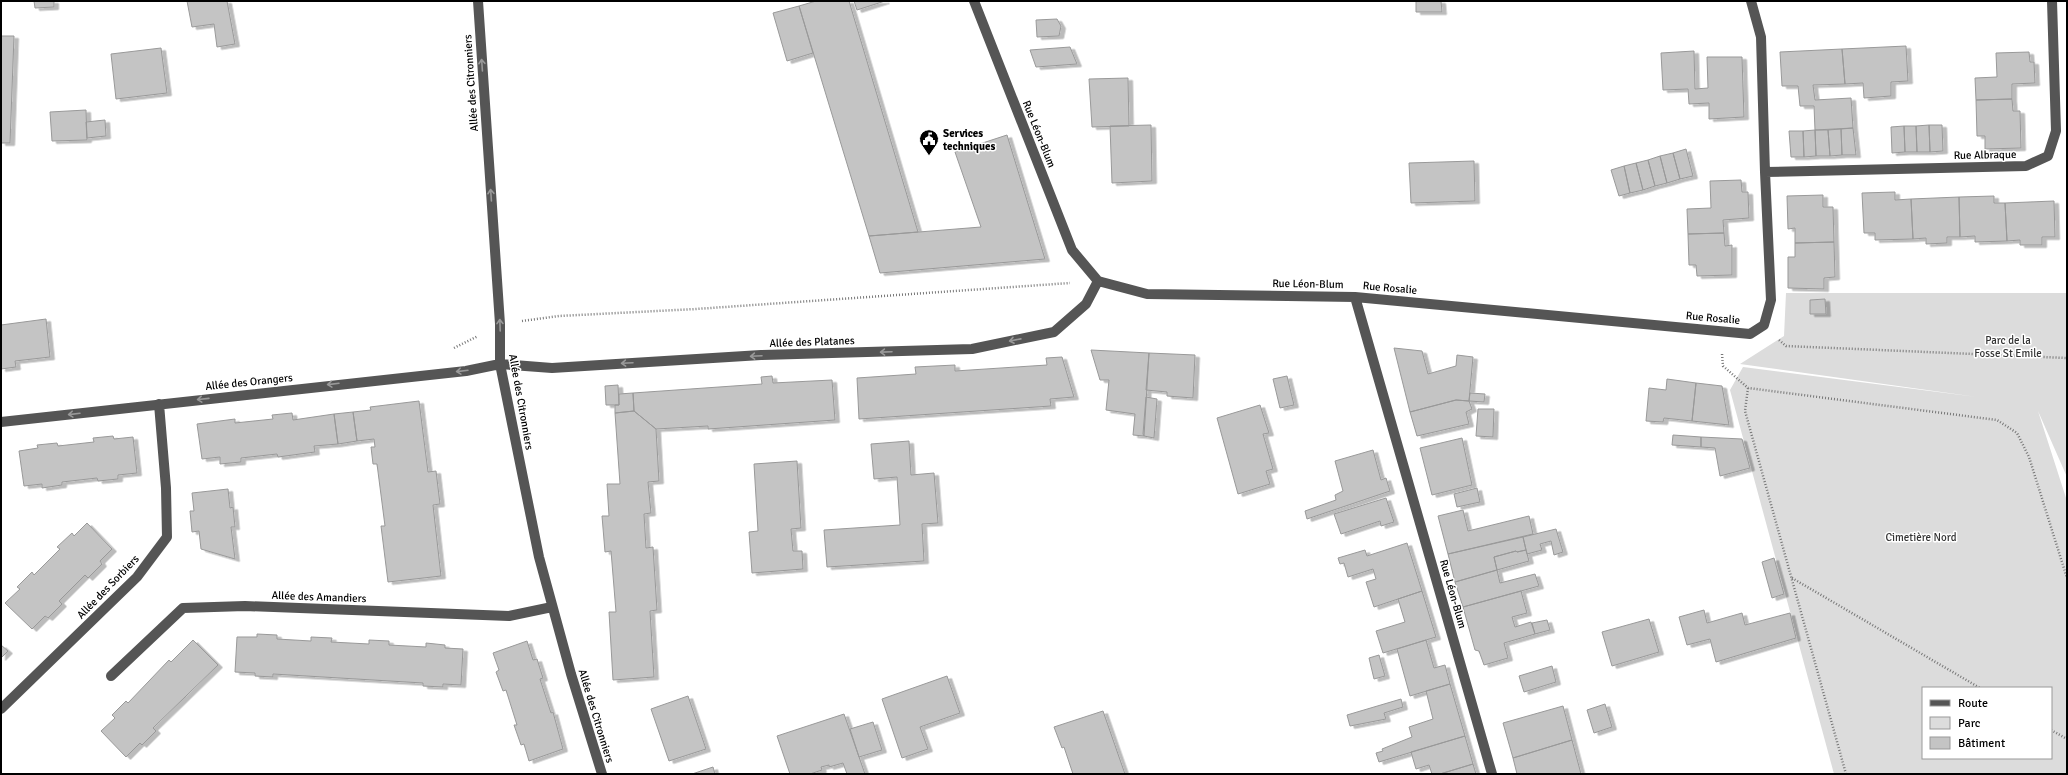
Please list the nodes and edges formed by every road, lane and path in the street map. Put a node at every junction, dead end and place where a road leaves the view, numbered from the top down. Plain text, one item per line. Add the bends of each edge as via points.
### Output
1 (478, 1) edge
2 (974, 1) edge
3 (1751, 1) edge
4 (2052, 1) edge
5 (1765, 172) junction
6 (1098, 281) junction
7 (1355, 297) junction
8 (500, 324) junction
9 (1764, 326) junction
10 (1722, 331) junction
11 (449, 349) dead end
12 (2067, 358) edge
13 (500, 364) junction
14 (1748, 388) junction
15 (159, 404) junction
16 (1, 422) edge
17 (1791, 578) junction
18 (2067, 578) edge
19 (552, 607) junction
20 (111, 676) dead end
21 (1978, 687) edge
22 (1, 710) edge
23 (2052, 731) edge
24 (2067, 739) edge
25 (602, 774) edge
26 (1492, 774) edge
27 (1846, 774) edge

8 -> 1 street, Allée des Citronniers
2 - 6 street, Rue Léon-Blum via 1072,250
3 - 5 street via 1761,37
4 - 5 street, Rue Albraque via 2056,131 2048,156 2026,166
5 - 9 street via 1770,300
6 - 7 street, Rue Léon-Blum via 1147,294
6 - 8 path via 559,316
6 -> 13 street, Allée des Platanes via 1086,304 1054,332 972,349 761,355 552,368
7 - 10 street, Rue Rosalie
7 - 26 street, Rue Léon-Blum
8 - 11 path via 456,348
13 -> 8 street, Allée des Citronniers
9 - 10 street, Rue Rosalie via 1750,334
9 - 12 path via 1786,346
10 - 14 path via 1723,366
13 -> 15 street, Allée des Orangers via 466,371
13 - 19 street, Allée des Citronniers via 534,534
14 - 17 path via 1745,411
14 - 18 path via 1997,420 2017,433 2029,457
15 -> 16 street, Allée des Orangers
15 - 22 street, Allée des Sorbiers via 167,537 137,577
17 - 21 path
17 - 27 path
19 - 20 street, Allée des Amandiers via 509,616 245,606 183,608
19 - 25 street, Allée des Citronniers
23 - 24 path

